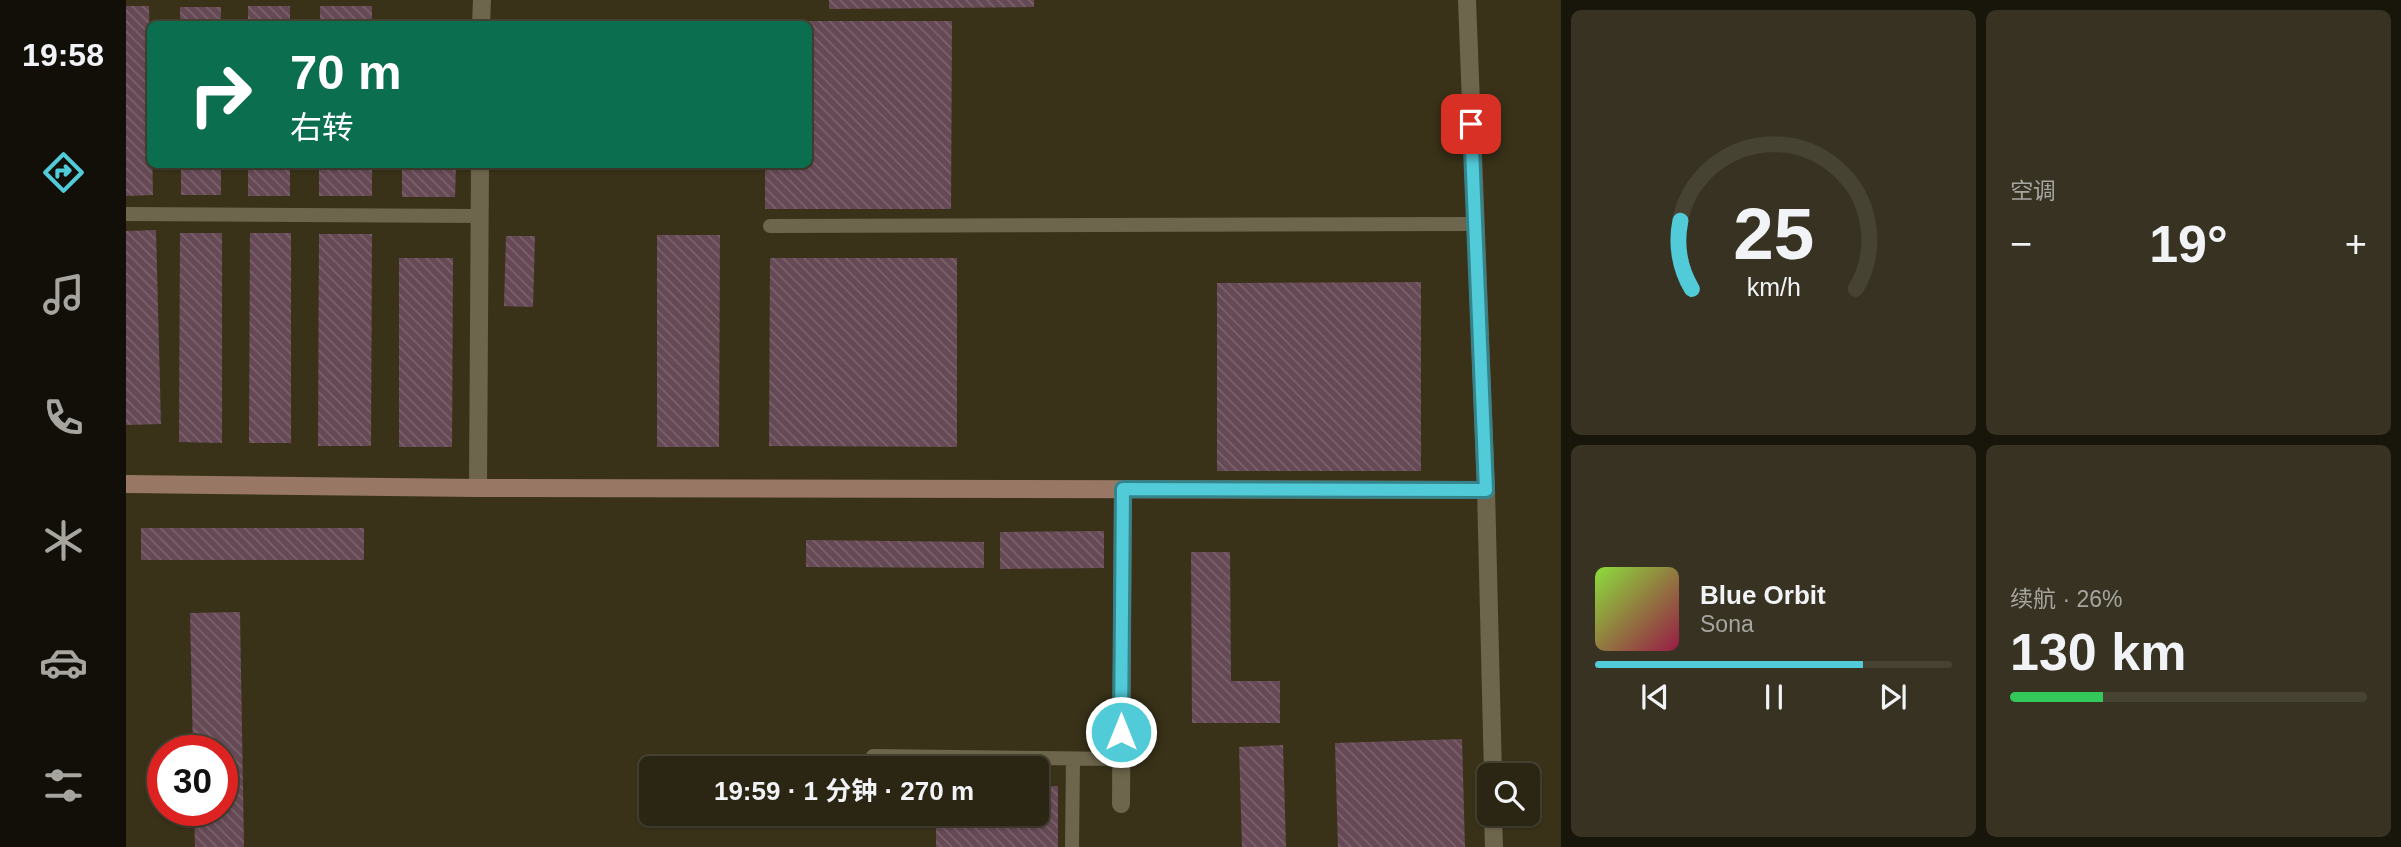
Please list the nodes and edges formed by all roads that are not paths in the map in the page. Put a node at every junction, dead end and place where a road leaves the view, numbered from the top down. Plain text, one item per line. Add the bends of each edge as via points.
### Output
1 (482, 0) edge
2 (1467, 0) edge
3 (481, 21) edge
4 (480, 168) edge
5 (126, 214) edge
6 (480, 216) junction
7 (1475, 224) junction
8 (770, 226) dead end
9 (126, 484) edge
10 (478, 488) junction
11 (1123, 489) junction
12 (1486, 490) junction
13 (1049, 759) edge
14 (1073, 759) junction
15 (1121, 759) junction
16 (1493, 763) edge
17 (1121, 804) dead end
18 (1493, 826) edge
19 (1072, 847) edge
20 (1494, 847) edge

1 - 3 street
2 - 7 street
4 - 6 street
5 - 6 lane
6 - 10 street
7 - 8 lane
7 - 12 street
9 - 10 street
10 - 11 street
11 - 12 street
11 - 15 street
12 - 16 street
13 - 14 lane
14 - 15 lane
14 - 19 lane
15 - 17 street
18 - 20 street

